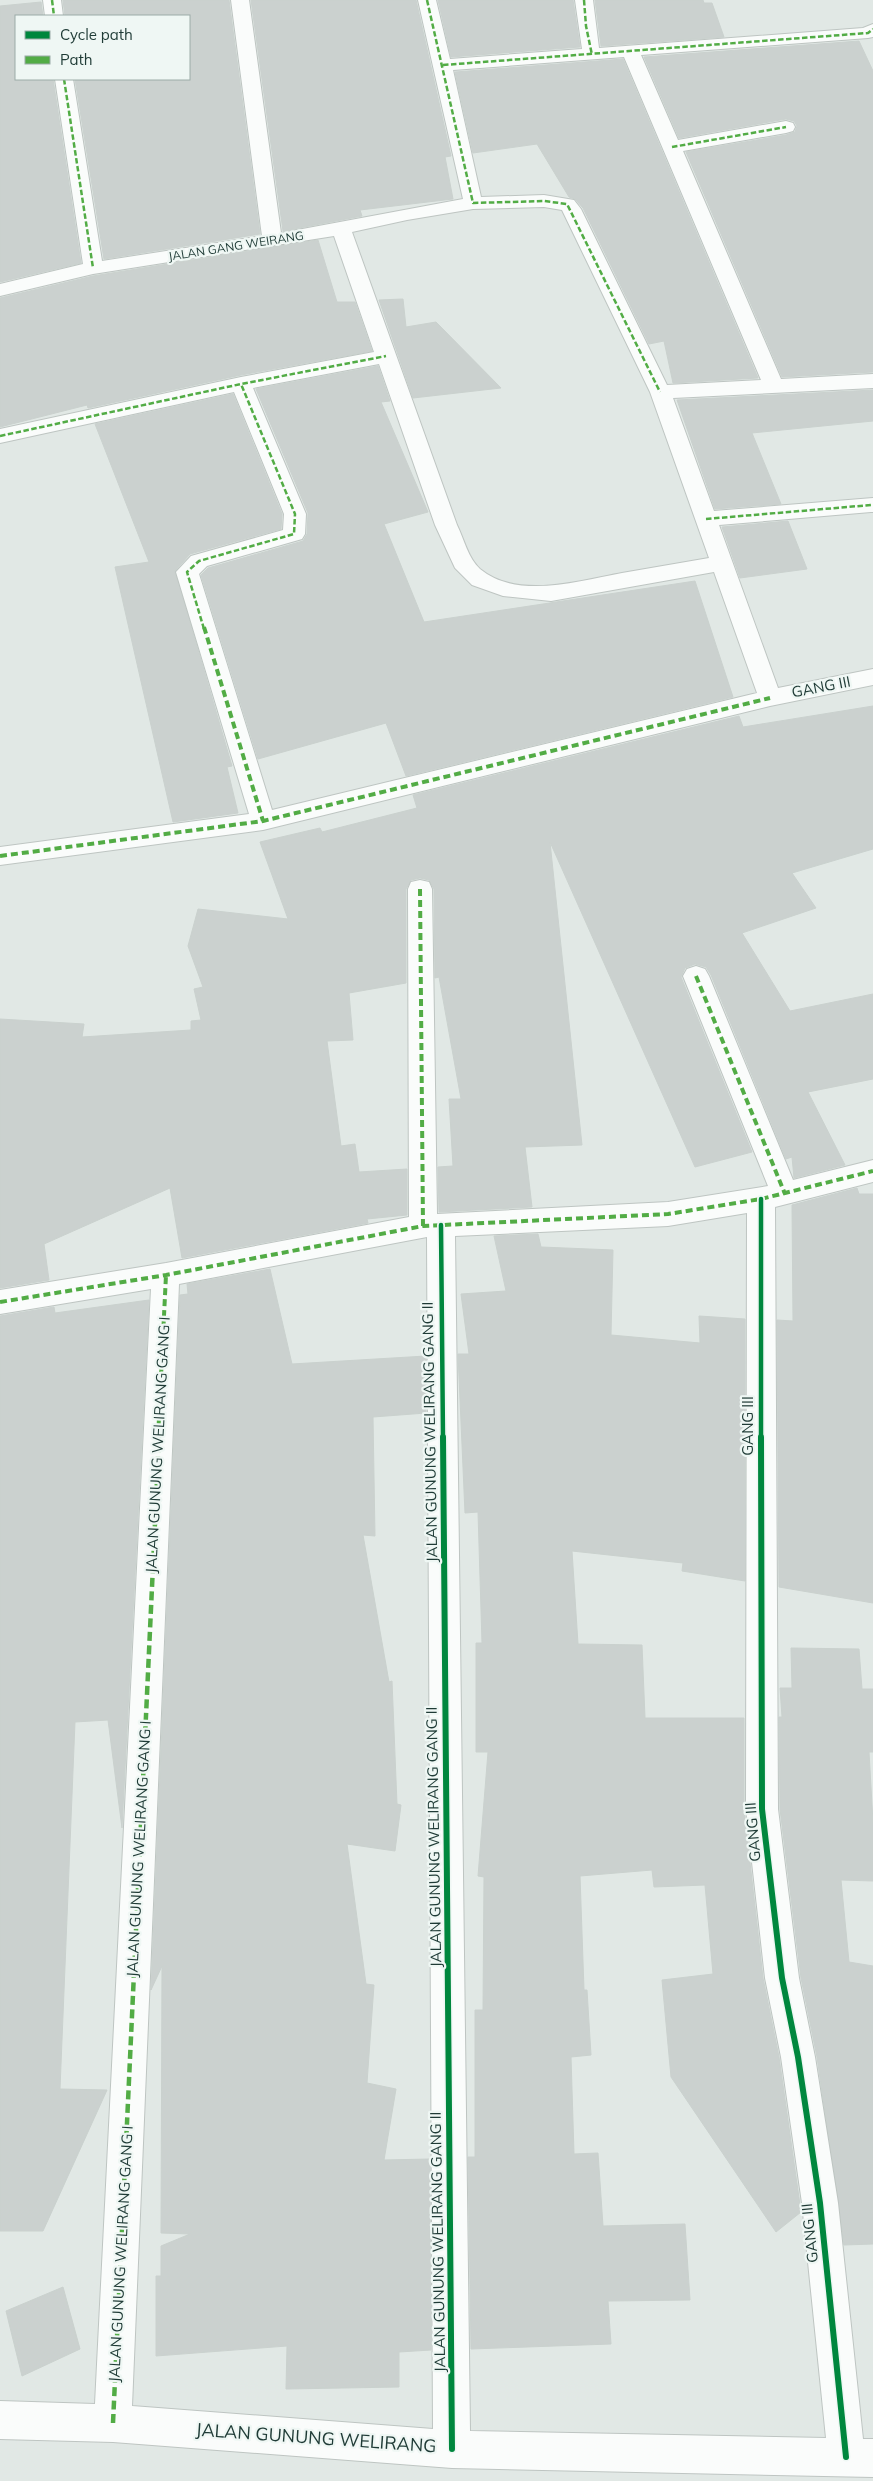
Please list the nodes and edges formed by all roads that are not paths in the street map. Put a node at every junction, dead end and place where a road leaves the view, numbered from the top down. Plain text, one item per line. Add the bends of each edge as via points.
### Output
1 (52, 0) edge
2 (240, 0) edge
3 (427, 0) edge
4 (584, 0) edge
5 (54, 15) edge
6 (871, 36) edge
7 (631, 52) junction
8 (592, 55) junction
9 (443, 65) junction
10 (64, 80) edge
11 (786, 127) dead end
12 (672, 147) junction
13 (473, 203) junction
14 (341, 229) junction
15 (272, 241) junction
16 (93, 268) junction
17 (0, 290) edge
18 (386, 356) junction
19 (873, 381) edge
20 (241, 384) junction
21 (774, 386) junction
22 (660, 392) junction
23 (0, 436) edge
24 (871, 505) dead end
25 (706, 519) junction
26 (722, 563) junction
27 (873, 677) edge
28 (770, 698) junction
29 (263, 821) junction
30 (0, 856) edge
31 (420, 889) dead end
32 (696, 976) dead end
33 (873, 1171) edge
34 (773, 1197) junction
35 (432, 1226) junction
36 (166, 1275) junction
37 (0, 1302) edge
38 (0, 2420) edge
39 (113, 2423) junction
40 (452, 2449) junction
41 (859, 2457) edge

1 - 5 street
2 - 15 street
3 - 9 street
4 - 8 street
6 - 7 street
7 - 8 street
7 - 12 street
8 - 9 street
9 - 13 street
10 - 16 street
11 - 12 street
12 - 21 street
13 - 14 street, JALAN GANG WEIRANG
13 - 22 street, JALAN GANG WEIRANG via 544,201 567,204
14 - 15 street, JALAN GANG WEIRANG
14 - 18 street
15 - 16 street, JALAN GANG WEIRANG
16 - 17 street, JALAN GANG WEIRANG
18 - 20 street
18 - 26 street via 446,524 464,565 480,579 502,589 526,594 551,593
19 - 21 street
20 - 23 street
20 - 29 street via 295,514 294,534 198,561 187,572
21 - 22 street
22 - 25 street
24 - 25 street
25 - 26 street
26 - 28 street
27 - 28 street, GANG III
28 - 29 street, GANG III
29 - 30 street, GANG III
31 - 35 street, JALAN GUNUNG WELIRANG GANG II
32 - 34 street
33 - 34 street
34 - 35 street via 668,1214
34 - 41 street, GANG III via 762,1809 782,1978 798,2057
35 - 36 street
35 - 40 street, JALAN GUNUNG WELIRANG GANG II
36 - 37 street
36 - 39 street, JALAN GUNUNG WELIRANG GANG I
38 - 39 street, JALAN GUNUNG WELIRANG
39 - 40 street, JALAN GUNUNG WELIRANG
40 - 41 street, JALAN GUNUNG WELIRANG

